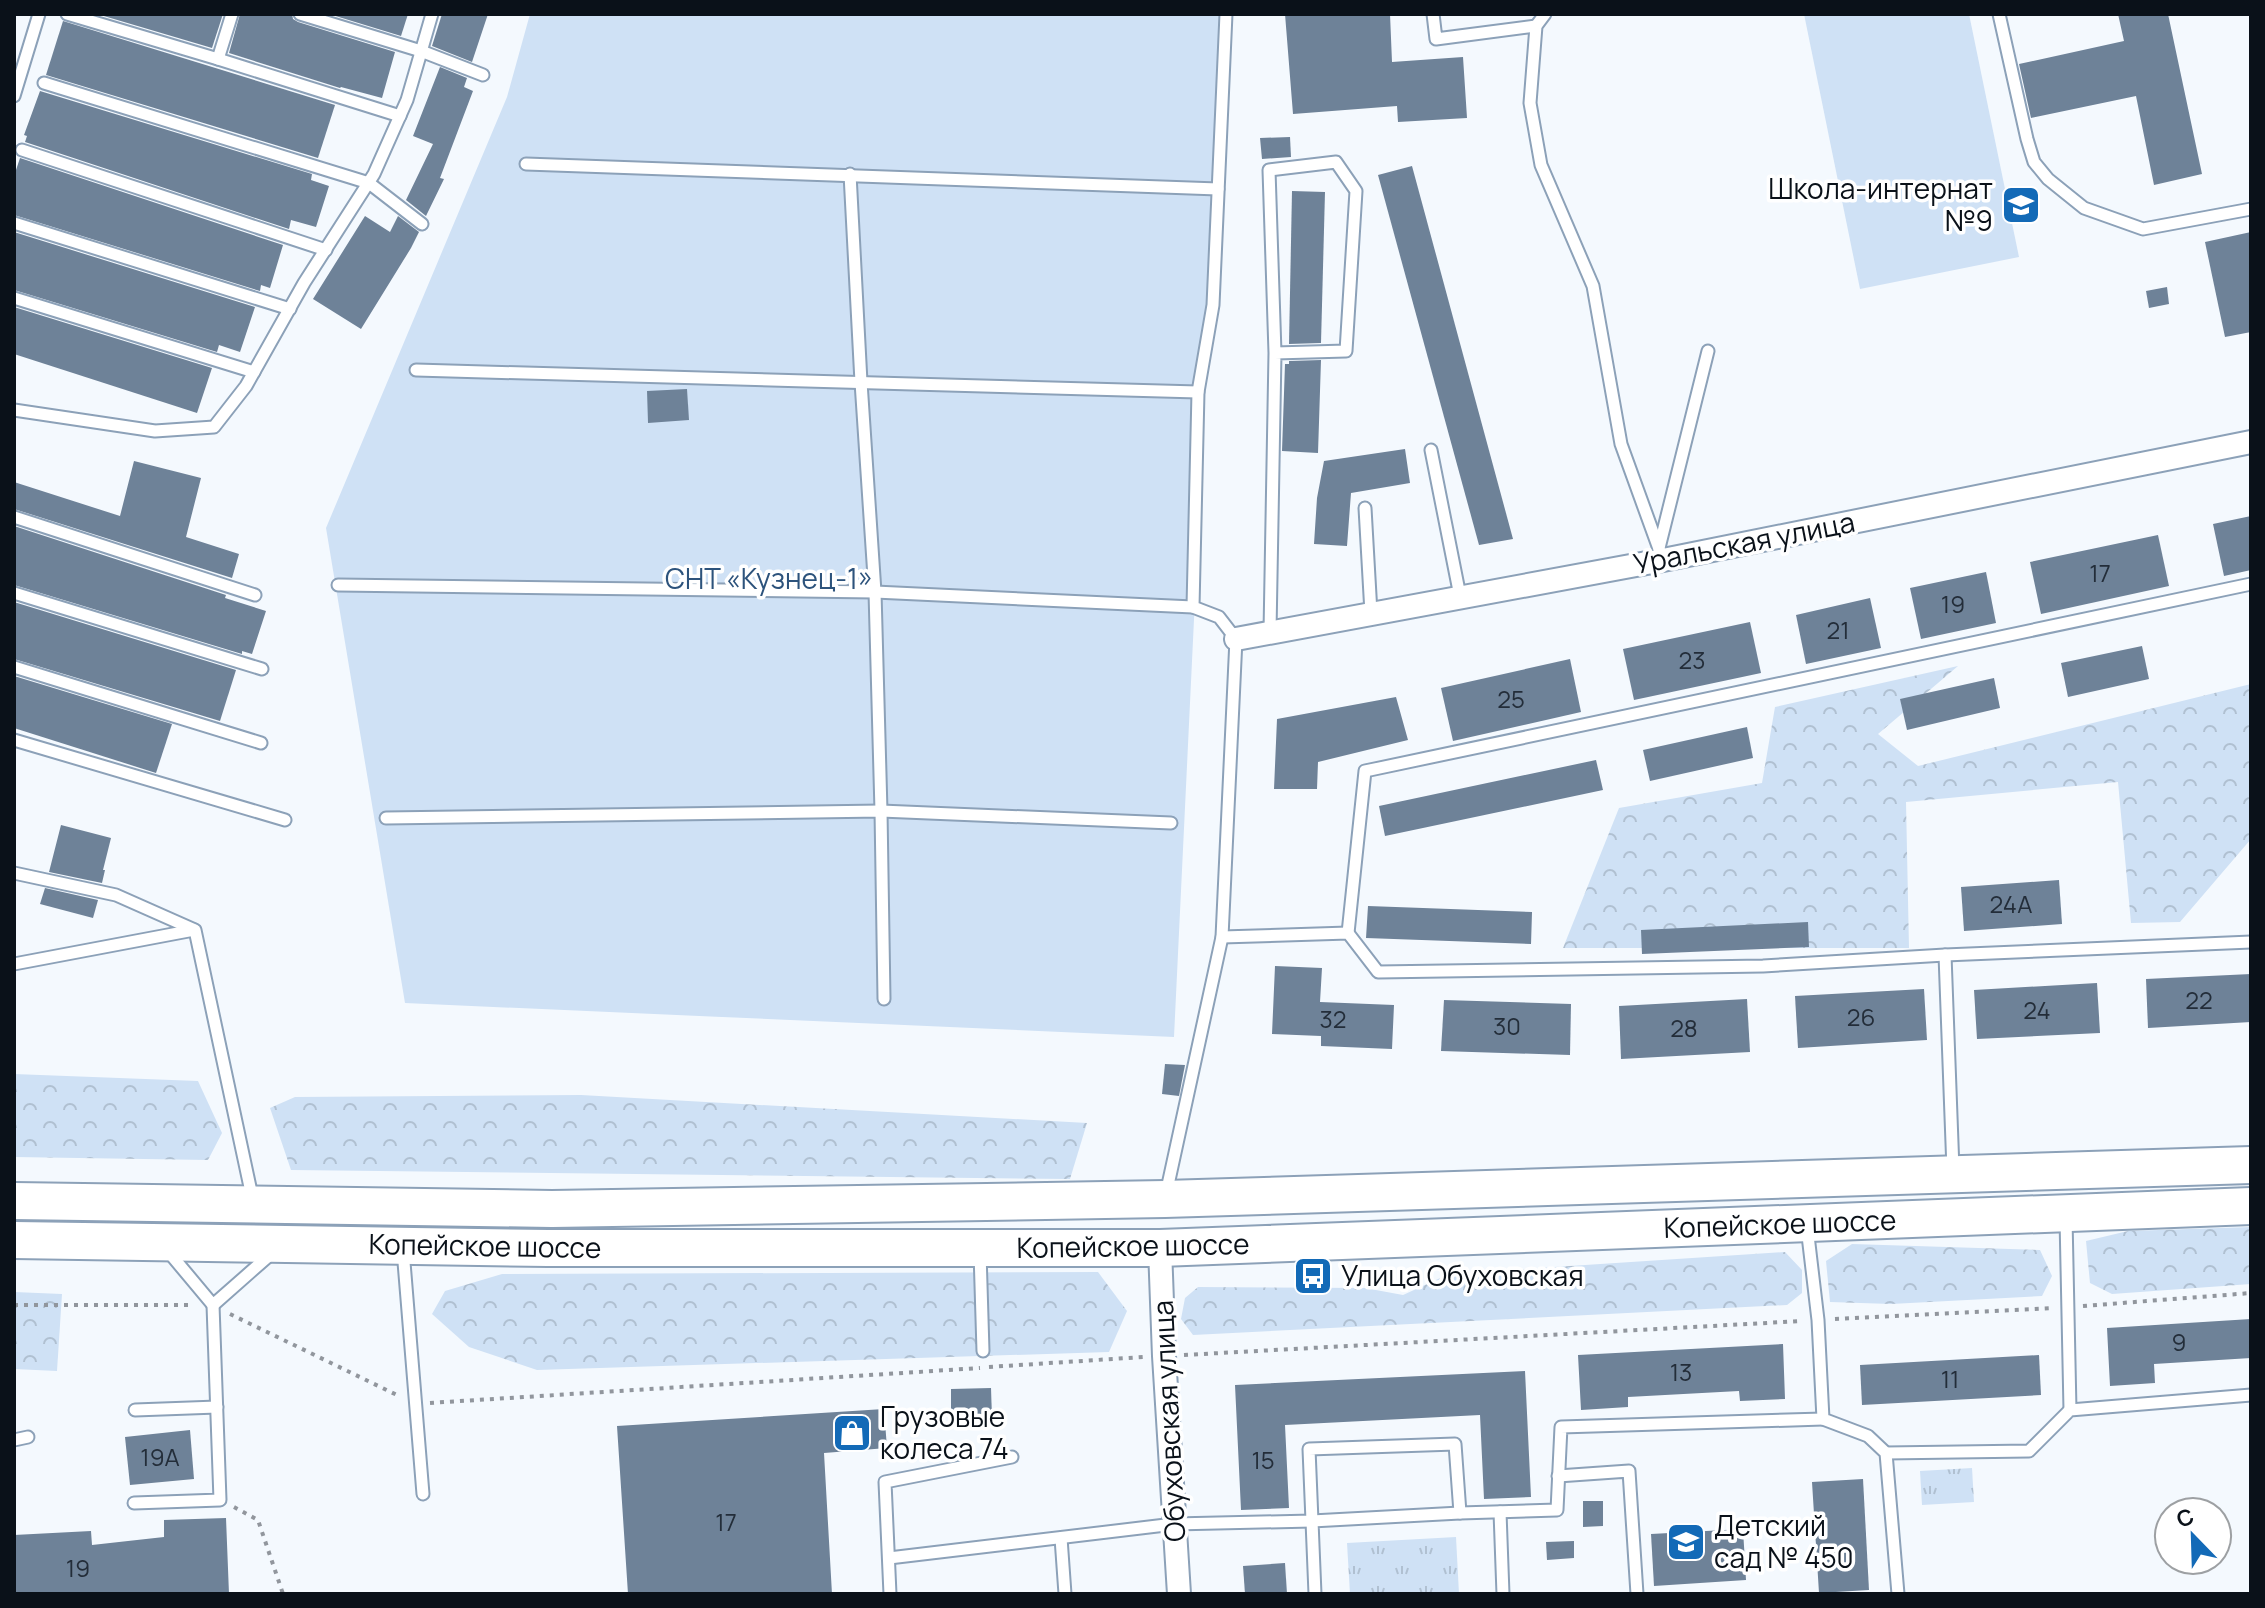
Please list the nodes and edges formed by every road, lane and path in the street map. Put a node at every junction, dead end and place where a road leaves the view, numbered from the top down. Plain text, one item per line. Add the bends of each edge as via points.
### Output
1 (39, 14) edge
2 (67, 14) edge
3 (232, 14) edge
4 (300, 14) edge
5 (432, 14) edge
6 (1226, 14) edge
7 (1433, 14) edge
8 (1545, 14) edge
9 (1999, 14) edge
10 (1536, 26) junction
11 (421, 51) junction
12 (218, 59) junction
13 (483, 75) dead end
14 (44, 83) dead end
15 (14, 96) edge
16 (400, 116) junction
17 (22, 150) dead end
18 (526, 164) dead end
19 (850, 174) junction
20 (369, 183) junction
21 (1218, 189) junction
22 (2251, 209) edge
23 (14, 223) edge
24 (422, 224) dead end
25 (326, 250) junction
26 (14, 298) edge
27 (290, 309) junction
28 (1708, 351) dead end
29 (1275, 353) junction
30 (416, 370) dead end
31 (254, 372) junction
32 (861, 382) junction
33 (1198, 392) junction
34 (14, 410) edge
35 (2251, 442) edge
36 (1431, 450) dead end
37 (1365, 508) dead end
38 (14, 517) edge
39 (1661, 554) junction
40 (2251, 584) edge
41 (338, 585) dead end
42 (875, 592) junction
43 (14, 593) edge
44 (255, 595) dead end
45 (1460, 596) junction
46 (1193, 607) junction
47 (1371, 613) junction
48 (1270, 632) junction
49 (1236, 639) junction
50 (14, 667) edge
51 (262, 669) dead end
52 (14, 740) edge
53 (261, 743) dead end
54 (881, 811) junction
55 (386, 818) dead end
56 (285, 820) dead end
57 (1171, 823) dead end
58 (14, 873) edge
59 (195, 930) junction
60 (1348, 933) junction
61 (1222, 937) junction
62 (2251, 942) edge
63 (1945, 955) junction
64 (14, 964) edge
65 (884, 999) dead end
66 (2251, 1165) edge
67 (1953, 1174) junction
68 (1165, 1199) junction
69 (14, 1201) edge
70 (254, 1205) junction
71 (2251, 1206) edge
72 (2066, 1214) junction
73 (1807, 1222) junction
74 (14, 1240) edge
75 (161, 1243) junction
76 (281, 1244) junction
77 (403, 1245) junction
78 (980, 1248) junction
79 (1160, 1248) junction
80 (2251, 1293) edge
81 (14, 1305) edge
82 (213, 1305) junction
83 (2068, 1307) junction
84 (1818, 1320) junction
85 (983, 1351) dead end
86 (1164, 1356) junction
87 (2251, 1395) edge
88 (416, 1404) junction
89 (217, 1407) junction
90 (135, 1410) dead end
91 (2070, 1410) junction
92 (1823, 1419) junction
93 (28, 1437) dead end
94 (14, 1440) edge
95 (1886, 1453) junction
96 (1012, 1457) dead end
97 (1558, 1476) junction
98 (423, 1494) dead end
99 (220, 1500) junction
100 (134, 1503) dead end
101 (1500, 1512) junction
102 (1460, 1513) junction
103 (1312, 1521) junction
104 (1174, 1524) junction
105 (1061, 1538) junction
106 (889, 1558) junction
107 (283, 1594) edge
108 (890, 1594) edge
109 (1065, 1594) edge
110 (1179, 1594) edge
111 (1315, 1594) edge
112 (1503, 1594) edge
113 (1637, 1594) edge
114 (1898, 1594) edge

1 - 15 lane
2 - 12 lane
3 - 12 lane
4 - 11 lane
5 - 11 lane
6 - 21 lane
7 - 10 lane via 1436,39
8 - 10 lane
9 - 22 lane via 2034,162 2084,208 2143,229
10 - 39 lane via 1530,103 1541,165 1593,286 1621,444
11 - 13 lane
11 - 16 lane
12 - 16 lane
14 - 20 lane
16 - 20 lane
17 - 25 lane
18 - 19 lane
19 - 21 lane
19 - 32 lane
20 - 24 lane
20 - 25 lane
21 - 33 lane via 1213,305
23 - 27 lane
25 - 27 lane
26 - 31 lane
27 - 31 lane
28 - 39 lane
29 - 29 lane via 1346,351 1356,191 1336,162 1269,170
29 - 48 lane
30 - 32 lane
31 - 34 lane via 214,427 155,431
32 - 33 lane
32 - 42 lane
33 - 46 lane
35 - 39 street, Уральская улица
36 - 45 lane
37 - 47 lane
38 - 44 lane
39 - 45 street, Уральская улица
40 - 60 lane via 1365,771
41 - 42 lane
42 - 46 lane
42 - 54 lane
43 - 51 lane
45 - 47 street, Уральская улица
46 - 49 lane via 1219,617
47 - 48 street, Уральская улица
48 - 49 street, Уральская улица
49 - 61 lane
50 - 53 lane
52 - 56 lane
54 - 55 lane
54 - 57 lane
54 - 65 lane
58 - 59 lane via 116,895
59 - 64 lane
59 - 70 lane
60 - 61 lane
60 - 63 lane via 1378,972 1763,966
61 - 68 lane
62 - 63 lane
63 - 67 lane
66 - 67 main road, Копейское шоссе
67 - 68 main road, Копейское шоссе
68 - 70 main road, Копейское шоссе via 552,1209
68 - 79 main road
69 - 70 main road, Копейское шоссе
71 - 72 main road, Копейское шоссе
72 - 73 main road, Копейское шоссе
72 - 83 lane
73 - 79 main road, Копейское шоссе
73 - 84 lane
74 - 75 main road, Копейское шоссе
75 - 76 main road, Копейское шоссе
75 - 82 lane
76 - 77 main road, Копейское шоссе
76 - 82 lane
77 - 78 main road, Копейское шоссе
77 - 88 lane
78 - 79 main road, Копейское шоссе
78 - 85 lane
79 - 86 street, Обуховская улица
80 - 83 path
81 - 82 path
82 - 88 path
82 - 89 lane
83 - 84 path
83 - 91 lane
84 - 86 path
84 - 92 lane
86 - 88 path
86 - 104 street, Обуховская улица
87 - 91 lane
88 - 98 lane
89 - 90 lane
89 - 99 lane
91 - 95 lane via 2029,1451
92 - 95 lane via 1868,1436
92 - 97 lane via 1561,1427
93 - 94 lane
95 - 114 lane
96 - 106 lane via 885,1482
97 - 101 lane via 1557,1510
97 - 113 lane via 1629,1471
99 - 100 lane
99 - 107 path via 258,1520
101 - 102 lane
101 - 112 lane
102 - 103 lane
102 - 103 lane via 1455,1444 1309,1449
103 - 104 lane
103 - 111 lane
104 - 105 lane
104 - 110 street, Обуховская улица
105 - 106 lane
105 - 109 lane
106 - 108 lane

